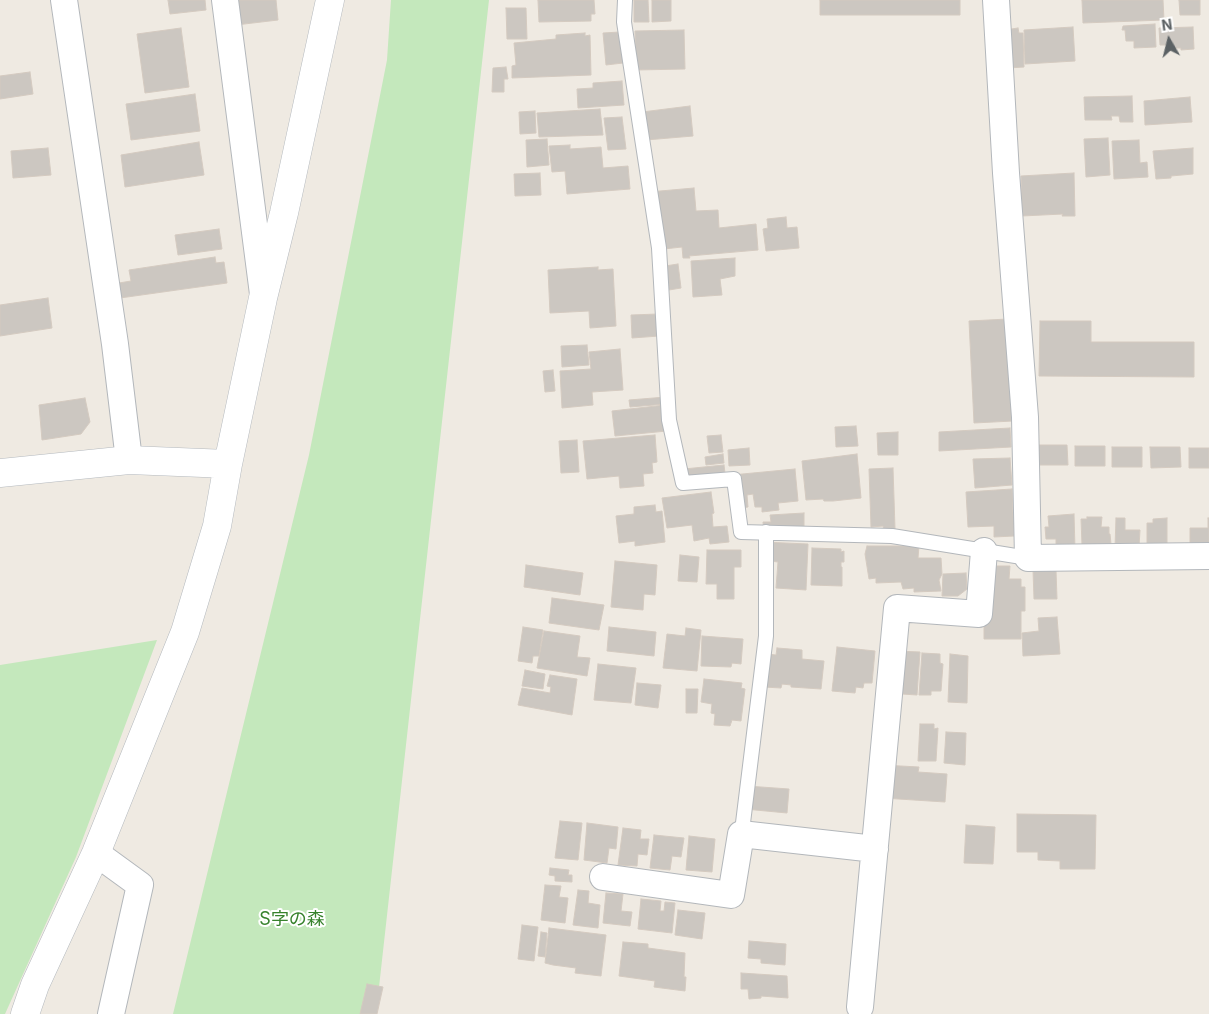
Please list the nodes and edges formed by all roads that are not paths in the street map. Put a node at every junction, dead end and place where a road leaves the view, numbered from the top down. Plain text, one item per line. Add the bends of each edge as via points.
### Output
1 (64, 0) edge
2 (225, 0) edge
3 (330, 0) edge
4 (625, 0) edge
5 (996, 0) edge
6 (263, 298) junction
7 (129, 460) junction
8 (228, 464) junction
9 (0, 473) edge
10 (766, 532) junction
11 (984, 551) junction
12 (1209, 556) edge
13 (1028, 558) junction
14 (740, 842) junction
15 (875, 849) junction
16 (96, 854) junction
17 (603, 877) dead end
18 (860, 1007) dead end
19 (25, 1014) edge
20 (111, 1014) edge

1 - 7 street
2 - 6 street
3 - 6 street
4 - 10 lane via 624,22 659,248 669,420 683,483 734,479 741,532
5 - 13 street via 1025,417
6 - 8 street
7 - 8 street
7 - 9 street
8 - 16 street via 217,526 185,632
10 - 11 lane via 892,536
10 - 14 lane via 766,636
11 - 13 lane
11 - 15 street via 979,614 898,608
12 - 13 street
14 - 15 street via 741,834
14 - 17 street via 732,895
15 - 18 street
16 - 19 street via 35,985
16 - 20 street via 140,885

